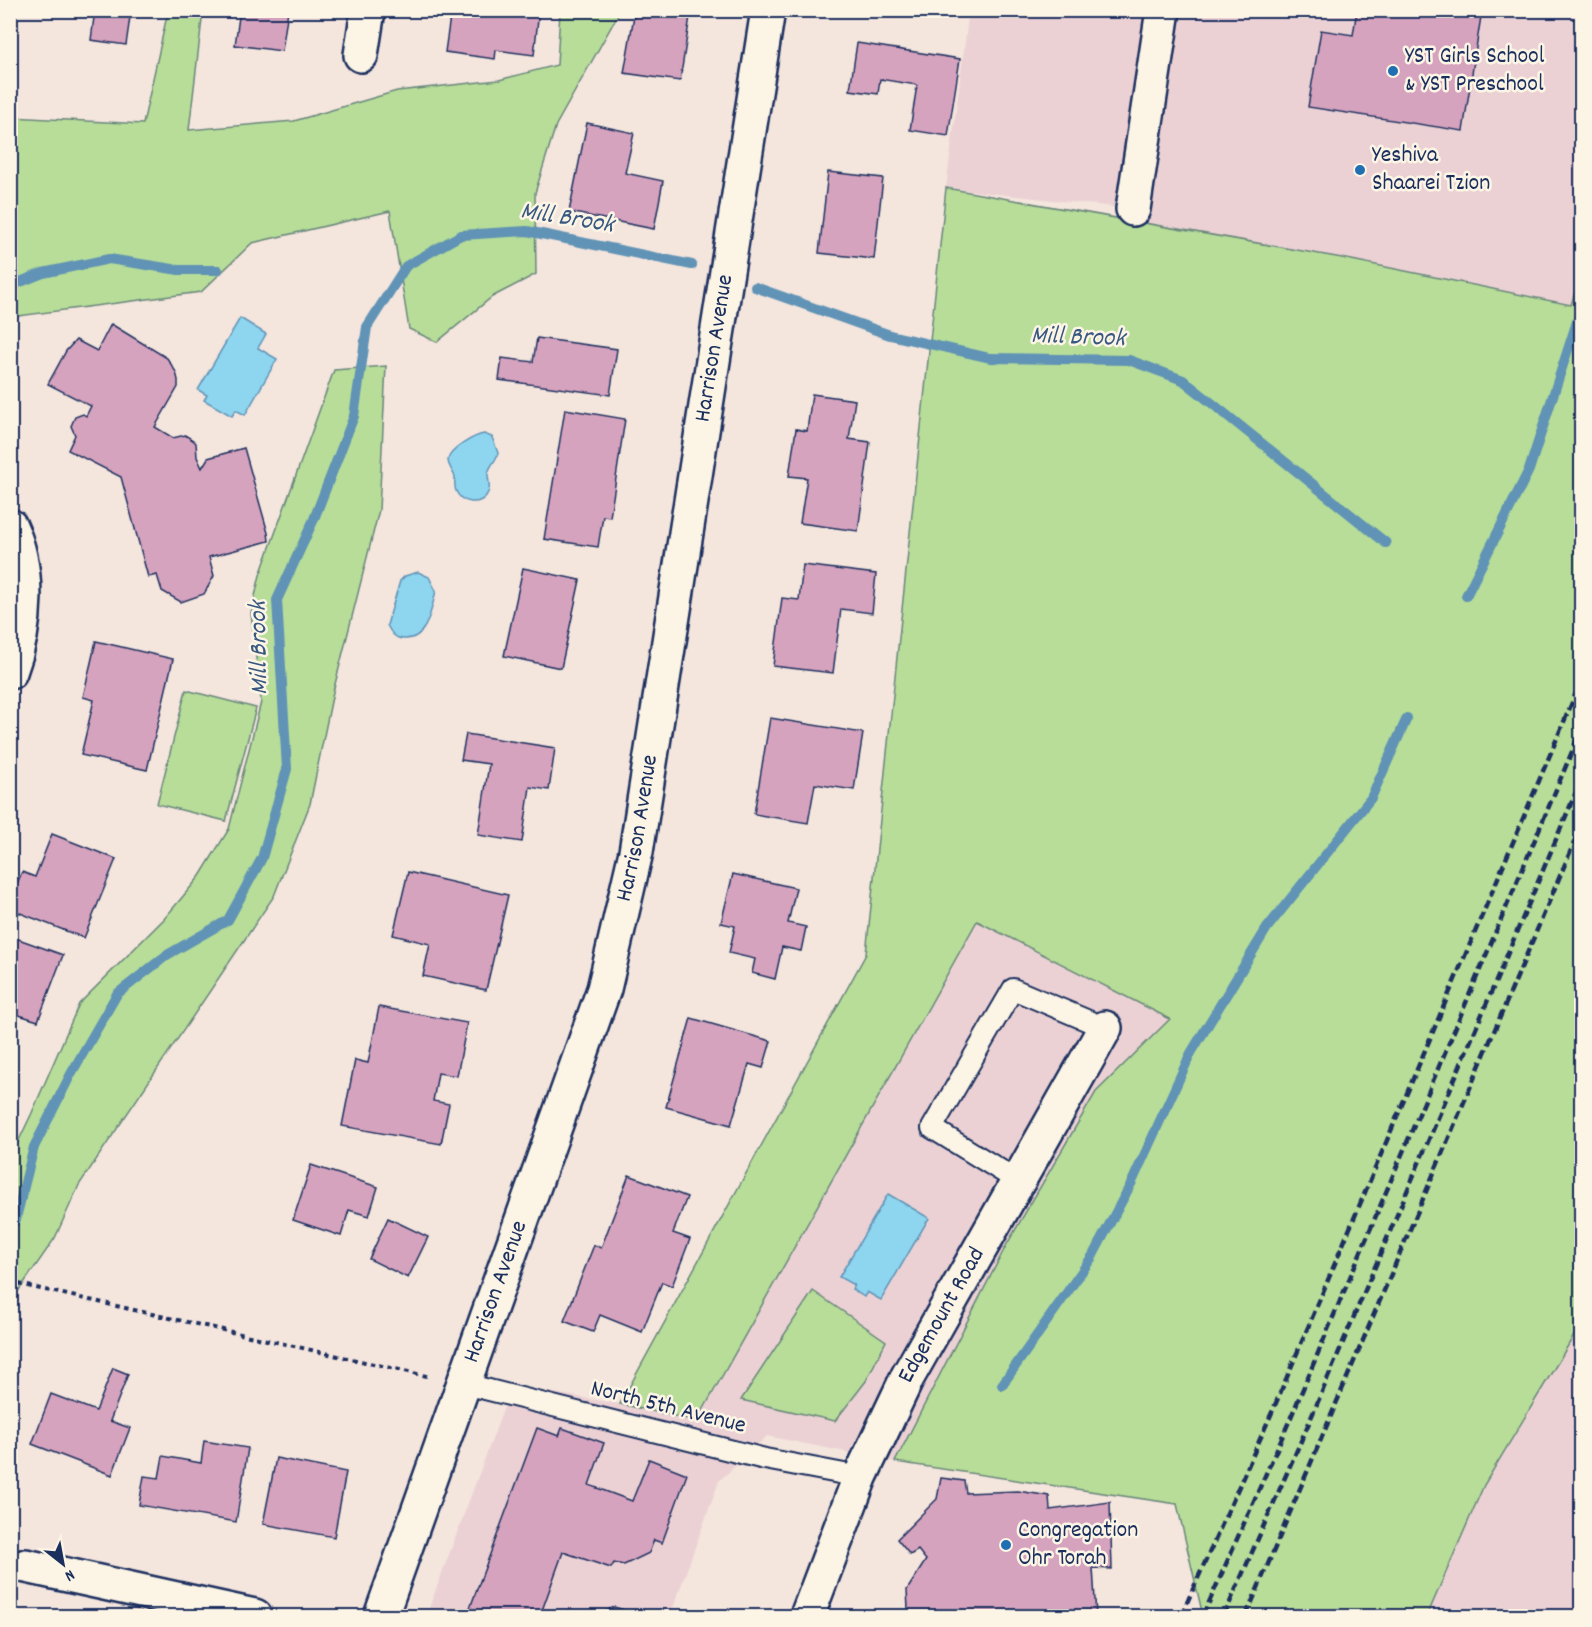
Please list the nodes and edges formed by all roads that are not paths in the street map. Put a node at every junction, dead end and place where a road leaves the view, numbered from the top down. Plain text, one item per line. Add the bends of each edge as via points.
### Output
1 (368, 10) edge
2 (768, 10) edge
3 (1163, 10) edge
4 (361, 55) dead end
5 (1133, 209) dead end
6 (10, 526) edge
7 (10, 672) edge
8 (1105, 1028) joint
9 (1018, 1182) junction
10 (465, 1384) junction
11 (860, 1477) junction
12 (26, 1566) dead end
13 (255, 1617) edge
14 (381, 1617) edge
15 (807, 1617) edge

1 - 4 street
2 - 10 street, Harrison Avenue via 636,852 604,989
3 - 5 street
6 - 7 street via 22,572 23,623
8 - 9 street, Edgemount Road
8 - 9 lane via 1013,989 932,1128
9 - 11 street, Edgemount Road via 908,1376
10 - 11 lane, North 5th Avenue via 765,1459
10 - 14 street, Harrison Avenue
11 - 15 street, Edgemount Road
12 - 13 street

